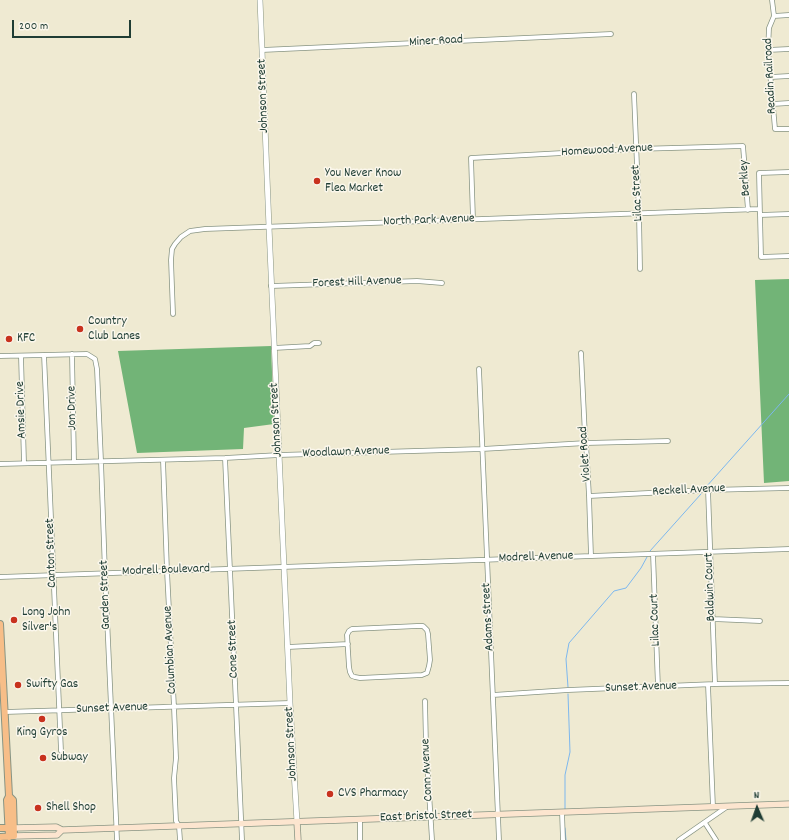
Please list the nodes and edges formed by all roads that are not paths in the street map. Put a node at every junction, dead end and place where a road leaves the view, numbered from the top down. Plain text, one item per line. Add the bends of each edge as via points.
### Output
1 (260, 0) edge
2 (772, 0) edge
3 (789, 15) edge
4 (774, 16) junction
5 (611, 34) dead end
6 (789, 49) edge
7 (262, 50) junction
8 (768, 50) junction
9 (789, 76) edge
10 (771, 77) junction
11 (634, 94) dead end
12 (789, 103) edge
13 (773, 104) junction
14 (789, 129) edge
15 (743, 146) joint
16 (636, 149) junction
17 (789, 172) edge
18 (760, 209) junction
19 (748, 210) junction
20 (639, 214) junction
21 (789, 214) edge
22 (760, 215) junction
23 (473, 219) junction
24 (269, 227) junction
25 (789, 256) edge
26 (640, 269) dead end
27 (442, 283) dead end
28 (272, 286) junction
29 (173, 314) dead end
30 (319, 343) dead end
31 (274, 348) junction
32 (581, 353) dead end
33 (72, 354) junction
34 (44, 355) junction
35 (0, 356) edge
36 (21, 356) junction
37 (479, 369) dead end
38 (668, 441) dead end
39 (586, 443) junction
40 (482, 449) junction
41 (279, 455) junction
42 (225, 458) junction
43 (163, 460) junction
44 (102, 461) junction
45 (48, 462) junction
46 (74, 462) junction
47 (24, 463) junction
48 (0, 464) edge
49 (789, 488) edge
50 (708, 490) junction
51 (589, 496) junction
52 (789, 549) edge
53 (710, 551) junction
54 (653, 554) junction
55 (591, 556) junction
56 (487, 560) junction
57 (284, 567) junction
58 (231, 569) junction
59 (167, 571) junction
60 (105, 573) junction
61 (53, 575) junction
62 (0, 577) edge
63 (713, 620) junction
64 (760, 620) dead end
65 (0, 624) edge
66 (348, 644) junction
67 (288, 646) junction
68 (789, 683) edge
69 (715, 684) junction
70 (708, 685) junction
71 (658, 687) junction
72 (493, 695) junction
73 (425, 701) dead end
74 (290, 703) junction
75 (236, 705) junction
76 (174, 707) junction
77 (111, 709) junction
78 (59, 710) junction
79 (5, 712) junction
80 (61, 751) dead end
81 (789, 804) edge
82 (728, 806) junction
83 (713, 807) junction
84 (562, 812) junction
85 (498, 814) junction
86 (430, 817) junction
87 (360, 819) junction
88 (297, 822) junction
89 (705, 823) junction
90 (242, 824) junction
91 (179, 826) junction
92 (0, 828) edge
93 (11, 828) junction
94 (117, 828) junction
95 (62, 830) junction
96 (0, 837) edge
97 (11, 838) edge
98 (117, 840) edge
99 (180, 840) edge
100 (242, 840) edge
101 (298, 840) edge
102 (360, 840) edge
103 (432, 840) edge
104 (499, 840) edge
105 (563, 840) edge
106 (678, 840) edge
107 (716, 840) edge

1 - 7 street, Johnson Street
2 - 4 street, Readin Railroad
3 - 4 street
4 - 8 street, Readin Railroad via 769,28
5 - 7 street, Miner Road
6 - 8 street
7 - 24 street, Johnson Street
8 - 10 street, Readin Railroad
9 - 10 street
10 - 13 street, Readin Railroad
11 - 16 street, Lilac Street
12 - 13 street
13 - 14 street, Readin Railroad via 774,129
15 - 16 street, Homewood Avenue
15 - 19 street, Berkley
16 - 20 street, Lilac Street
16 - 23 street, Homewood Avenue via 471,158
17 - 18 street via 759,173
18 - 19 street, North Park Avenue
18 - 22 street
19 - 20 street, North Park Avenue
20 - 23 street, North Park Avenue
20 - 26 street, Lilac Street
21 - 22 street
22 - 25 street via 761,257
23 - 24 street, North Park Avenue
24 - 28 street, Johnson Street
24 - 29 street, North Park Avenue via 206,229 190,231 181,237 172,249
27 - 28 street, Forest Hill Avenue via 417,281
28 - 31 street, Johnson Street
30 - 31 street
31 - 41 street, Johnson Street
32 - 39 street, Violet Road
33 - 34 street
33 - 44 street, Garden Street via 87,354 94,358 97,370
33 - 46 street, Jon Drive
34 - 36 street
34 - 45 street, Canton Street
35 - 36 street
36 - 47 street, Amsie Drive
37 - 40 street, Adams Street
38 - 39 street, Woodlawn Avenue
39 - 40 street, Woodlawn Avenue
39 - 51 street, Violet Road
40 - 41 street, Woodlawn Avenue
40 - 56 street, Adams Street
41 - 42 street, Woodlawn Avenue
41 - 57 street, Johnson Street
42 - 43 street, Woodlawn Avenue
42 - 58 street, Cone Street
43 - 44 street, Woodlawn Avenue
43 - 59 street, Columbian Avenue
44 - 46 street, Woodlawn Avenue
44 - 60 street, Garden Street
45 - 46 street, Woodlawn Avenue
45 - 47 street, Woodlawn Avenue
45 - 61 street, Canton Street
47 - 48 street, Woodlawn Avenue
49 - 50 street, Reckell Avenue
50 - 51 street, Reckell Avenue
50 - 53 street, Baldwin Court
51 - 55 street, Violet Road
52 - 53 street, Modrell Avenue
53 - 54 street, Modrell Avenue
53 - 63 street, Baldwin Court
54 - 55 street, Modrell Avenue
54 - 71 street, Lilac Court
55 - 56 street, Modrell Avenue
56 - 57 street, Modrell Avenue
56 - 72 street, Adams Street
57 - 58 street, Modrell Boulevard
57 - 67 street, Johnson Street
58 - 59 street, Modrell Boulevard
58 - 75 street, Cone Street
59 - 60 street, Modrell Boulevard
59 - 76 street, Columbian Avenue
60 - 61 street, Modrell Boulevard
60 - 77 street, Garden Street
61 - 62 street, Modrell Boulevard
61 - 78 street, Canton Street
63 - 64 street
63 - 69 street, Baldwin Court
65 - 79 main road
66 - 66 street via 347,635 352,629 423,626 428,634 427,673 360,678 352,676
66 - 67 street
67 - 74 street, Johnson Street
68 - 69 street, Sunset Avenue
69 - 70 street, Sunset Avenue
70 - 71 street, Sunset Avenue
70 - 83 street
71 - 72 street, Sunset Avenue
72 - 85 street, Adams Street
73 - 86 street, Conn Avenue
74 - 75 street, Sunset Avenue
74 - 88 street, Johnson Street
75 - 76 street, Sunset Avenue
75 - 90 street, Cone Street
76 - 77 street, Sunset Avenue
76 - 91 street, Columbian Avenue via 174,778 176,821
77 - 78 street, Sunset Avenue
77 - 94 street, Garden Street
78 - 79 street, Sunset Avenue
78 - 80 street, Canton Street
79 - 93 main road via 9,796 7,800
81 - 82 main road, East Bristol Street
82 - 83 main road, East Bristol Street
82 - 89 street
83 - 84 main road, East Bristol Street
84 - 85 main road, East Bristol Street
84 - 105 street
85 - 86 main road, East Bristol Street
85 - 104 street, Adams Street
86 - 87 main road, East Bristol Street
86 - 103 street, Conn Avenue
87 - 88 main road, East Bristol Street
87 - 102 street
88 - 90 main road, East Bristol Street
88 - 101 main road, Johnson Street
89 - 106 street
89 - 107 street
90 - 91 main road, East Bristol Street
90 - 100 street, Cone Street
91 - 94 main road, East Bristol Street
91 - 99 street, Columbian Avenue
92 - 93 main road, East Bristol Street
93 - 95 main road, East Bristol Street via 56,827
93 - 97 main road
94 - 95 main road, East Bristol Street
94 - 98 street, Garden Street
95 - 97 main road, East Bristol Street via 57,835
96 - 97 main road, East Bristol Street

